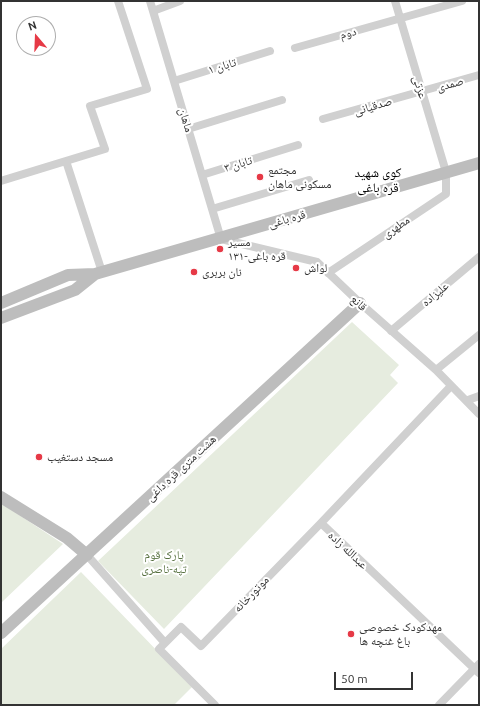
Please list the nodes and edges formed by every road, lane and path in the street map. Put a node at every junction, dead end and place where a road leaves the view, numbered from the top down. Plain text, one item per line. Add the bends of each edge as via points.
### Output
1 (118, 1) edge
2 (150, 1) edge
3 (180, 1) edge
4 (395, 1) edge
5 (462, 1) edge
6 (153, 11) junction
7 (400, 19) junction
8 (295, 48) dead end
9 (270, 50) dead end
10 (479, 76) edge
11 (174, 81) junction
12 (422, 92) junction
13 (282, 100) dead end
14 (323, 120) dead end
15 (188, 129) junction
16 (298, 145) dead end
17 (66, 161) junction
18 (479, 163) edge
19 (446, 172) junction
20 (202, 175) junction
21 (309, 180) dead end
22 (1, 181) edge
23 (212, 209) junction
24 (221, 238) junction
25 (479, 257) edge
26 (99, 273) junction
27 (328, 273) junction
28 (1, 302) edge
29 (360, 303) junction
30 (1, 319) edge
31 (391, 331) junction
32 (479, 335) edge
33 (436, 370) junction
34 (452, 386) junction
35 (479, 396) edge
36 (468, 400) junction
37 (479, 414) edge
38 (1, 497) edge
39 (321, 523) junction
40 (87, 555) junction
41 (1, 633) edge
42 (165, 643) junction
43 (478, 669) edge
44 (215, 705) edge
45 (439, 705) edge

1 - 17 street via 147,89 90,106 105,149
2 - 6 street, ماهان
3 - 6 street
4 - 7 street, عزتی
5 - 7 street, دوم
6 - 11 street, ماهان
7 - 8 street, دوم
7 - 12 street, عزتی
9 - 11 street, تابان ۱
10 - 12 street, صمدی
11 - 15 street, ماهان
12 - 14 street, صدقیانی
12 - 19 street, عزتی
13 - 15 street
15 - 20 street, ماهان
16 - 20 street, تابان ۳
17 - 22 street
17 - 26 street
18 - 19 main road, قره باغی
19 - 24 main road, قره باغی
19 - 27 street, مطهری via 446,194
20 - 23 street, ماهان
21 - 23 street
23 - 24 street, ماهان
24 - 26 main road, قره باغی
24 - 27 street, قانع via 317,262
25 - 31 street, علیزاده
26 - 28 main road via 68,275
26 - 30 main road via 75,290
27 - 29 street, قانع
29 - 31 street, قانع
29 - 40 main road, هشت متری قره داغی
31 - 33 street, قانع
32 - 33 street
33 - 34 street, قانع
34 - 36 street, قانع
34 - 39 street, عبدالله زاده
35 - 36 street
36 - 37 street, قانع
38 - 40 main road via 67,538
39 - 42 street, موتورخانه via 201,646 181,627
39 - 43 street, عبدالله زاده
40 - 41 main road, هشت متری قره داغی
40 - 42 street
42 - 44 street via 159,649
43 - 45 street

